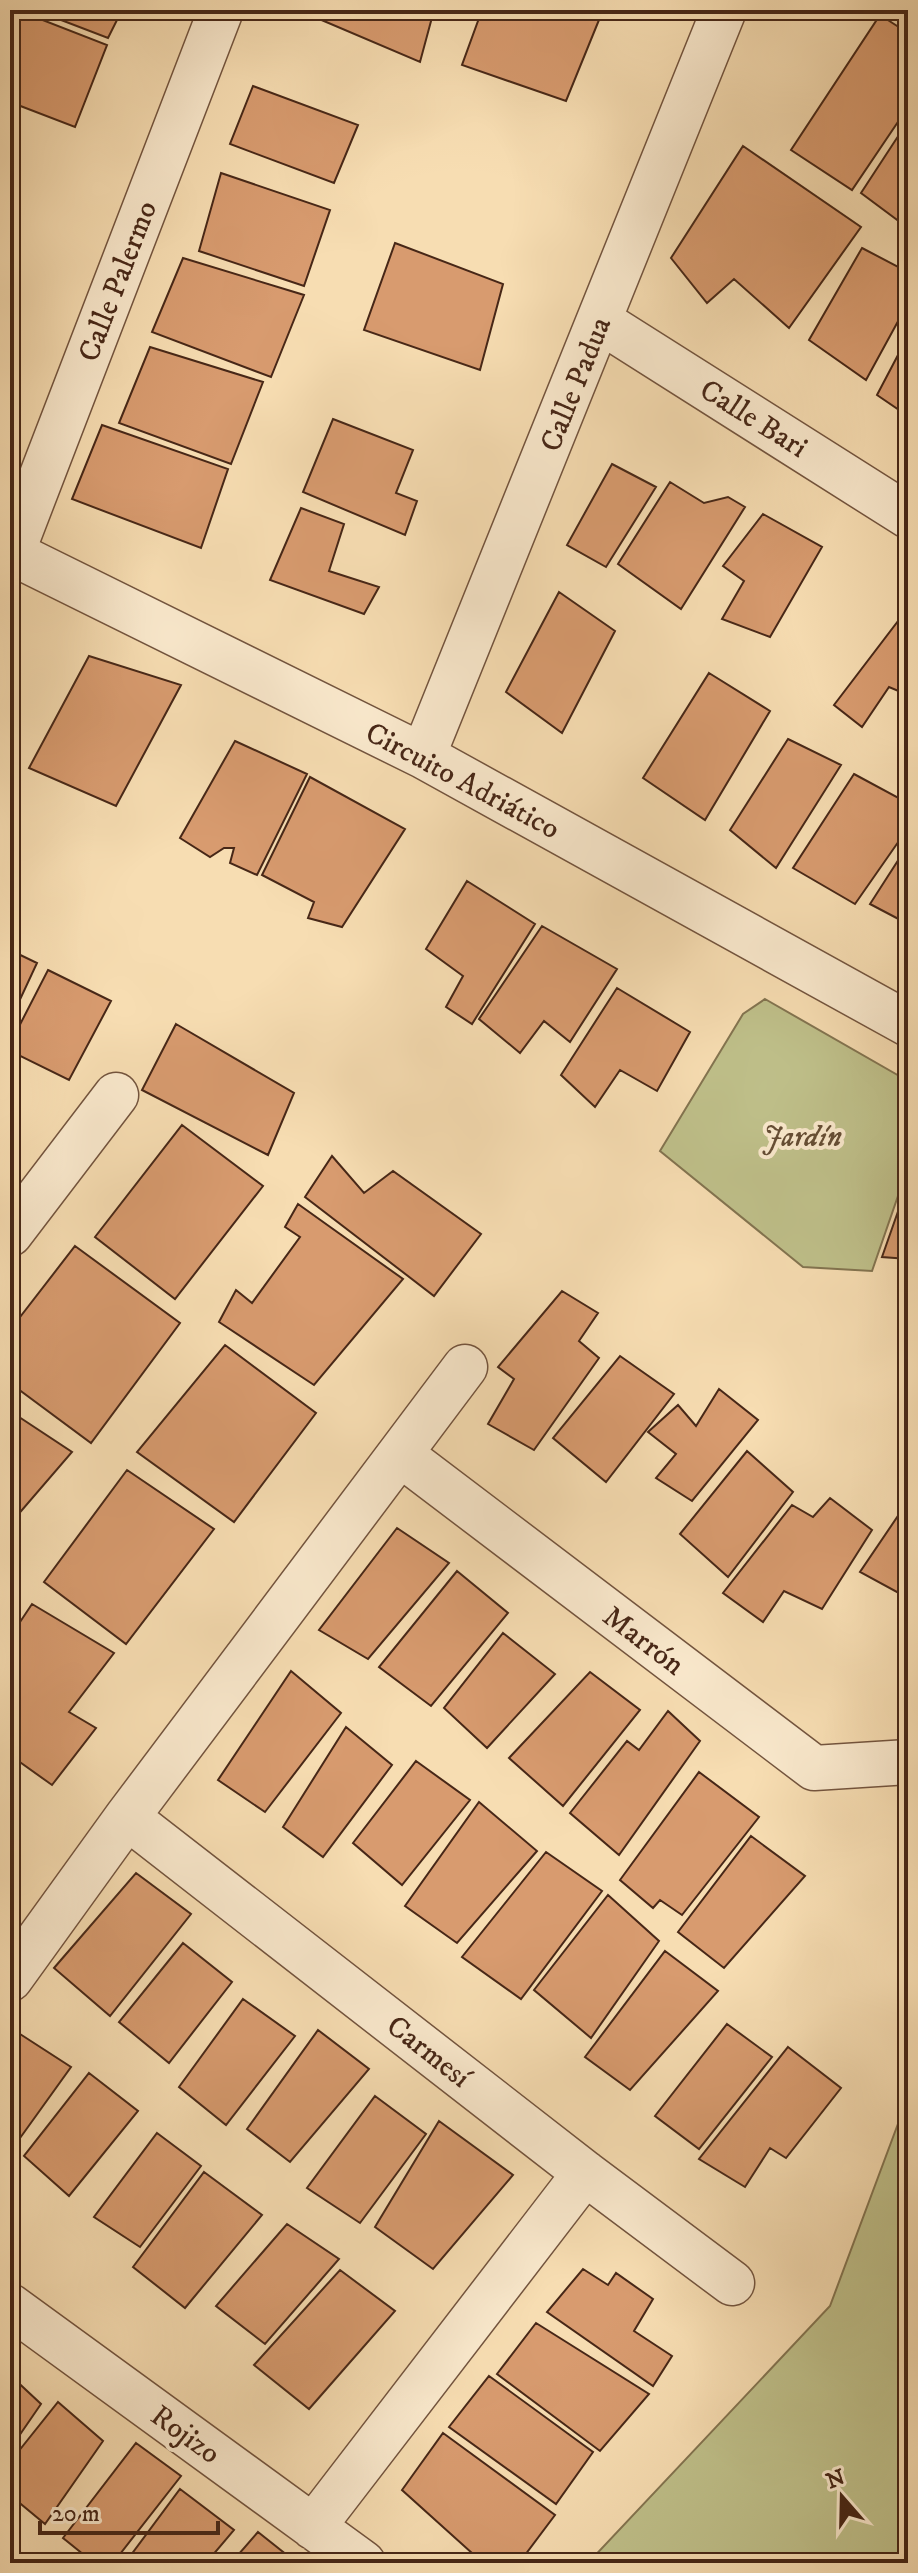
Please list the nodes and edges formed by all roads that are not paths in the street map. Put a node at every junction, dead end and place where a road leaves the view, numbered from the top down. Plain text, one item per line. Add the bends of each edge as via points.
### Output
1 (221, 10) edge
2 (724, 10) edge
3 (600, 321) junction
4 (908, 516) edge
5 (11, 552) edge
6 (423, 756) junction
7 (908, 1024) edge
8 (116, 1095) dead end
9 (26, 1187) edge
10 (10, 1234) edge
11 (465, 1367) dead end
12 (400, 1454) junction
13 (908, 1762) edge
14 (127, 1817) junction
15 (10, 1979) edge
16 (585, 2173) junction
17 (732, 2283) dead end
18 (10, 2306) edge
19 (313, 2527) junction
20 (363, 2563) edge

1 - 5 street, Calle Palermo
2 - 3 street, Calle Padua
3 - 4 street, Calle Bari
3 - 6 street, Calle Padua
5 - 6 street, Circuito Adriático
6 - 7 street, Circuito Adriático
8 - 9 street
9 - 10 street
11 - 12 street
12 - 13 street, Marrón via 814,1768
12 - 14 street
14 - 15 street
14 - 16 street, Carmesí
16 - 17 street, Carmesí
16 - 19 street
18 - 19 street, Rojizo
19 - 20 street, Rojizo

